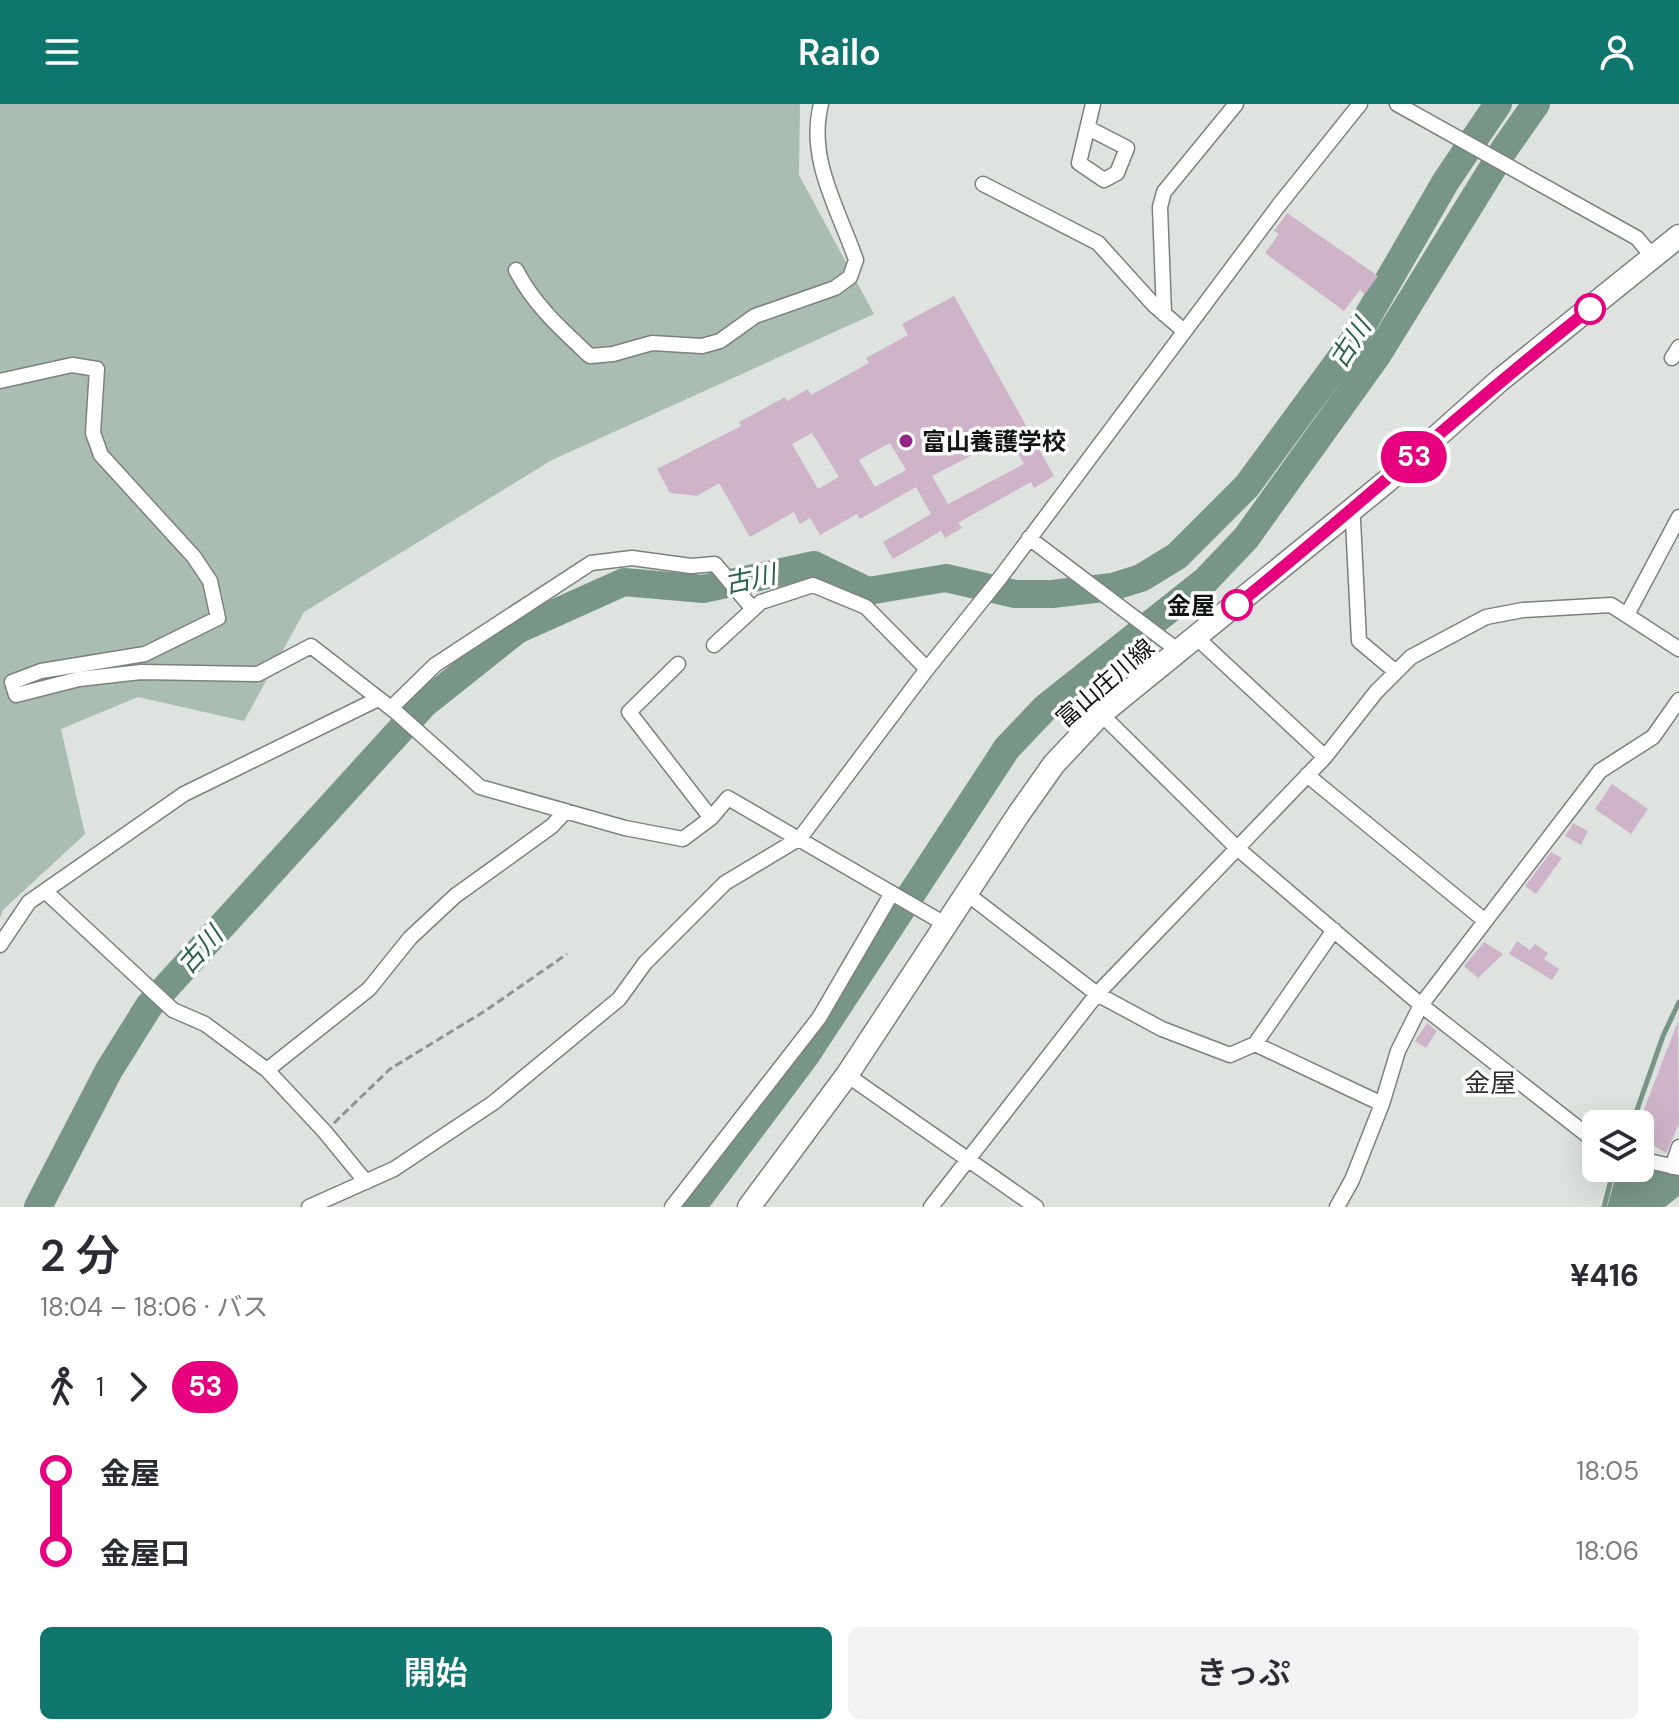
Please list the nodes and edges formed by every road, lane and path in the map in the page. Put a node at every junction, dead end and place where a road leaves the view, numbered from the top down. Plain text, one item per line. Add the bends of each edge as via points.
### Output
1 (821, 104) edge
2 (1093, 104) edge
3 (1236, 104) edge
4 (1360, 104) edge
5 (1397, 104) edge
6 (1088, 128) dead end
7 (983, 184) dead end
8 (1679, 236) edge
9 (1652, 256) junction
10 (516, 270) dead end
11 (1164, 314) junction
12 (1184, 331) junction
13 (0, 381) edge
14 (1348, 513) junction
15 (1679, 517) edge
16 (1029, 538) junction
17 (748, 603) junction
18 (1628, 613) junction
19 (714, 645) dead end
20 (1189, 645) junction
21 (1679, 649) edge
22 (678, 664) dead end
23 (927, 669) junction
24 (1396, 672) junction
25 (378, 699) junction
26 (1679, 700) edge
27 (394, 710) junction
28 (1101, 714) junction
29 (1325, 757) junction
30 (1307, 775) junction
31 (566, 811) junction
32 (711, 818) junction
33 (800, 838) junction
34 (1237, 848) junction
35 (45, 891) junction
36 (966, 893) junction
37 (894, 894) junction
38 (1484, 920) junction
39 (945, 924) junction
40 (1334, 930) junction
41 (0, 945) edge
42 (567, 954) dead end
43 (1097, 994) junction
44 (1421, 1005) junction
45 (1255, 1044) junction
46 (267, 1070) junction
47 (847, 1075) junction
48 (1382, 1104) junction
49 (1582, 1131) edge
50 (325, 1132) junction
51 (1679, 1147) edge
52 (968, 1160) junction
53 (1654, 1163) edge
54 (1675, 1168) edge
55 (366, 1182) junction
56 (309, 1207) edge
57 (672, 1207) edge
58 (749, 1207) edge
59 (931, 1207) edge
60 (1036, 1207) edge
61 (1337, 1207) edge

1 - 10 street via 815,129 817,156 856,260 850,277 835,288 755,316 720,341 702,346 641,344 590,356 528,294
2 - 6 street
3 - 11 street via 1164,192
4 - 12 street
5 - 9 street via 1637,238
7 - 11 street via 1098,243
8 - 9 main road, 富山庄川線
9 - 14 main road, 富山庄川線
11 - 12 street
12 - 16 street
13 - 25 street via 72,365 97,369 93,433 101,455 194,557 210,581 218,618 145,654 41,671 12,682 16,695 79,679 141,672 258,674 311,646
14 - 20 main road, 富山庄川線
14 - 24 street via 1353,520 1359,641
15 - 18 street
16 - 20 street via 1159,636
16 - 23 street
17 - 19 street
17 - 23 street via 813,585 866,607
17 - 27 street via 715,564 632,558 591,563 435,665
18 - 21 street
18 - 24 street via 1611,605 1486,617 1439,639
20 - 28 main road, 富山庄川線
20 - 29 street
22 - 32 street via 629,712
23 - 33 street
24 - 29 street
25 - 27 street
25 - 35 street via 184,794
26 - 38 street via 1653,737 1600,771
27 - 31 street via 480,787
28 - 34 street
28 - 36 main road, 富山庄川線 via 1054,764
29 - 30 street
30 - 34 street
30 - 38 street
31 - 32 street via 683,839
31 - 46 street via 455,896 410,938 369,989
32 - 33 street via 728,798
33 - 37 street
33 - 55 street via 725,883 645,963 619,999 505,1094
34 - 40 street
34 - 43 street
35 - 41 street via 29,902
35 - 46 street via 173,1010 205,1024
36 - 39 main road, 富山庄川線
36 - 43 street
37 - 39 street
37 - 57 street via 819,1018
38 - 44 street
39 - 47 main road, 富山庄川線
40 - 44 street
40 - 45 street
42 - 50 path via 390,1069
43 - 45 street via 1162,1029 1230,1055
43 - 52 street
44 - 48 street via 1398,1051
44 - 49 street
45 - 48 street
46 - 50 street
47 - 52 street
47 - 58 main road, 富山庄川線
48 - 61 street
50 - 55 street
51 - 54 street
52 - 59 street
52 - 60 street
53 - 54 street
55 - 56 street

